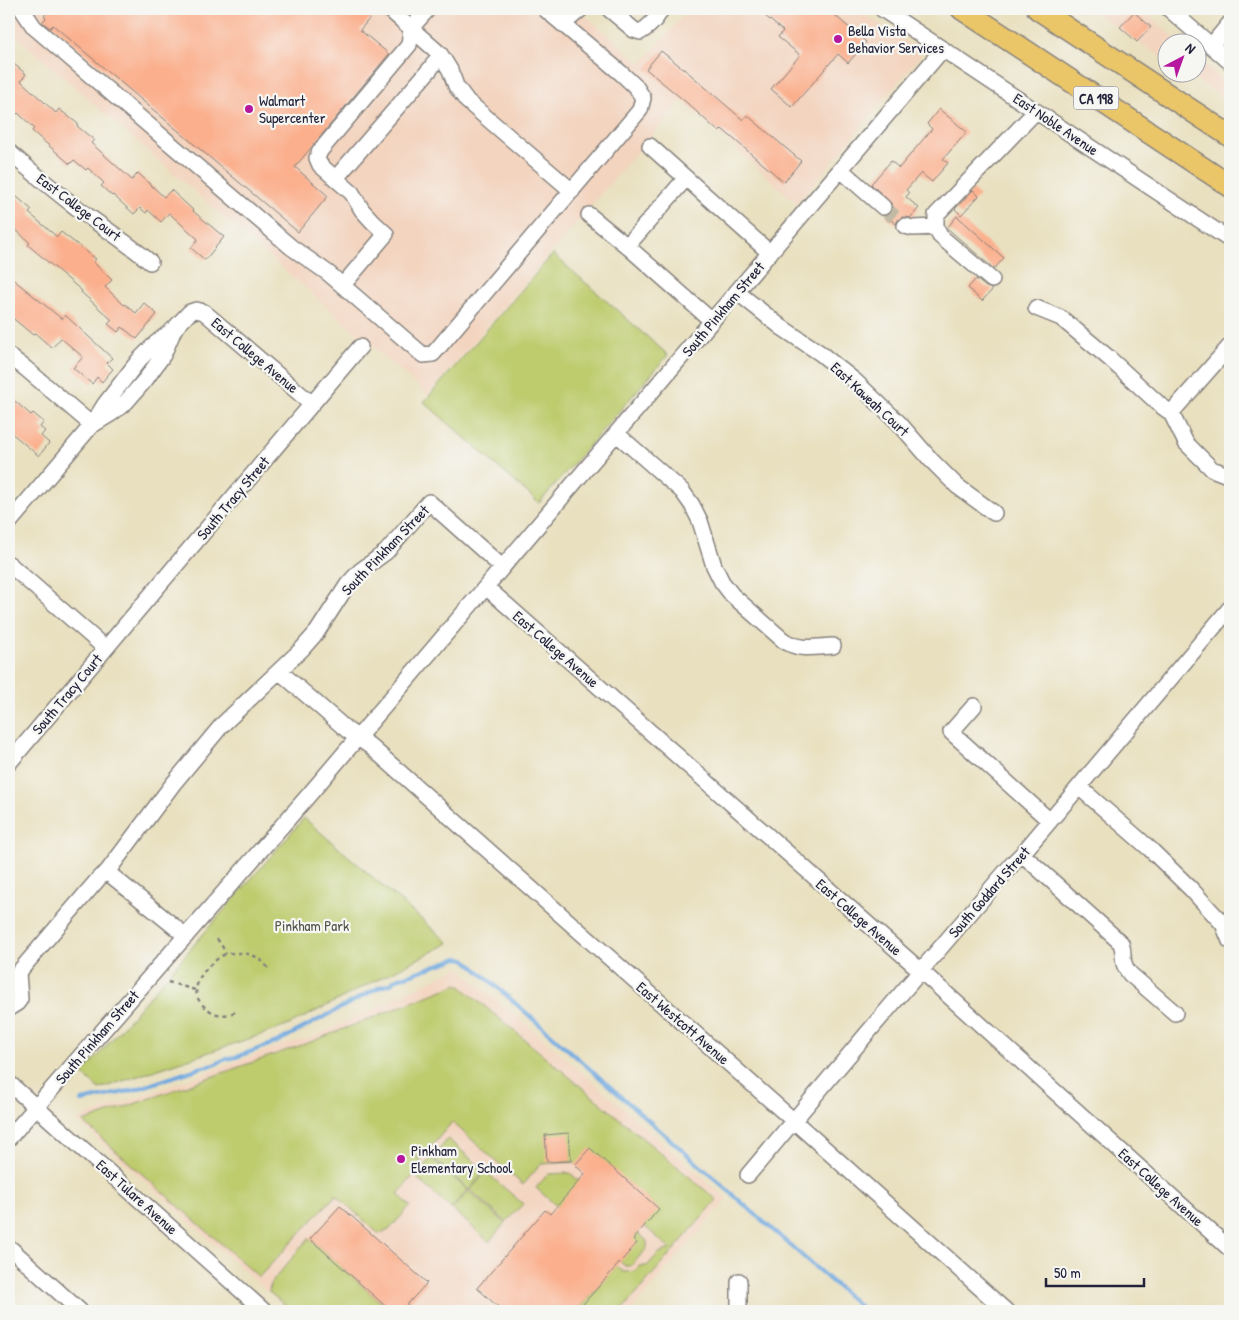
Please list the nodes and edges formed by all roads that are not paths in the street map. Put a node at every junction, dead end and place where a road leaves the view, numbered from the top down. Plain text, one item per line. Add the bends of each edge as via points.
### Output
1 (22, 9) edge
2 (389, 9) edge
3 (428, 9) edge
4 (545, 9) edge
5 (582, 9) edge
6 (609, 9) edge
7 (661, 9) edge
8 (882, 9) edge
9 (962, 9) edge
10 (1038, 9) edge
11 (1169, 9) edge
12 (1230, 23) edge
13 (564, 24) junction
14 (411, 28) junction
15 (1211, 46) junction
16 (943, 49) junction
17 (440, 54) junction
18 (1230, 62) edge
19 (1036, 111) junction
20 (1230, 136) edge
21 (650, 146) dead end
22 (9, 152) edge
23 (841, 170) junction
24 (336, 178) junction
25 (686, 178) junction
26 (1230, 186) edge
27 (572, 191) junction
28 (883, 207) tunnel mouth
29 (589, 215) dead end
30 (905, 226) tunnel mouth
31 (936, 227) junction
32 (1230, 240) edge
33 (627, 246) junction
34 (770, 253) junction
35 (150, 262) dead end
36 (992, 280) dead end
37 (342, 285) junction
38 (738, 292) junction
39 (1036, 308) dead end
40 (712, 322) junction
41 (1230, 346) edge
42 (360, 347) dead end
43 (9, 356) edge
44 (312, 404) junction
45 (1171, 413) junction
46 (92, 425) junction
47 (617, 434) junction
48 (1230, 476) edge
49 (994, 514) dead end
50 (9, 523) edge
51 (9, 564) edge
52 (502, 567) junction
53 (486, 587) junction
54 (1230, 608) edge
55 (832, 646) dead end
56 (105, 648) junction
57 (279, 671) junction
58 (974, 706) dead end
59 (358, 738) junction
60 (9, 763) edge
61 (1079, 787) junction
62 (1050, 821) junction
63 (1022, 854) junction
64 (107, 872) junction
65 (186, 936) junction
66 (1230, 942) edge
67 (921, 971) junction
68 (13, 974) edge
69 (9, 1008) edge
70 (1175, 1013) dead end
71 (9, 1083) edge
72 (36, 1108) junction
73 (794, 1121) junction
74 (9, 1138) edge
75 (748, 1175) dead end
76 (11, 1249) dead end
77 (1230, 1249) edge
78 (739, 1282) dead end
79 (80, 1311) edge
80 (264, 1311) edge
81 (739, 1311) edge
82 (1006, 1311) edge

1 - 37 street via 34,27 291,247
2 - 14 street
3 - 14 street
4 - 13 street
5 - 13 street
6 - 7 street via 640,32
8 - 16 street, East Noble Avenue
9 - 26 highway, CA 198
10 - 20 highway, CA 198
11 - 15 street
12 - 15 street
13 - 27 street via 636,87 643,98 640,110
14 - 17 street
14 - 24 street via 408,45 320,151 320,165
15 - 18 street
16 - 19 street, East Noble Avenue
16 - 23 street, South Pinkham Street
17 - 24 street
17 - 27 street via 467,101
19 - 31 street via 936,215
19 - 32 street, East Noble Avenue
21 - 25 street
22 - 35 street, East College Court
23 - 28 street
23 - 34 street, South Pinkham Street
24 - 37 street via 386,234
25 - 33 street
25 - 34 street
27 - 37 street via 433,354 423,356
29 - 33 street
30 - 31 street
31 - 36 street via 940,236
33 - 40 street
34 - 38 street, South Pinkham Street
38 - 40 street, South Pinkham Street
38 - 49 street, East Kaweah Court via 855,381 957,486
39 - 45 street via 1060,318
40 - 47 street, South Pinkham Street
41 - 45 street
42 - 44 street, South Tracy Street
43 - 46 street
44 - 46 street, East College Avenue via 212,318 196,310 174,329 163,354 126,402
44 - 56 street, South Tracy Street
45 - 48 street via 1186,443 1212,469
46 - 50 street
47 - 52 street, South Pinkham Street
47 - 55 street via 682,491 700,520 714,566 732,594 791,646
51 - 56 street
52 - 53 street, South Pinkham Street
52 - 57 street, South Pinkham Street via 429,502 386,552 348,584 317,632
53 - 59 street, South Pinkham Street
53 - 67 street, East College Avenue
54 - 61 street, South Goddard Street
56 - 60 street, South Tracy Court
57 - 59 street
57 - 64 street, South Pinkham Street via 222,725
58 - 62 street via 951,732
59 - 65 street, South Pinkham Street
59 - 73 street, East Westcott Avenue
61 - 62 street, South Goddard Street
61 - 66 street via 1191,889 1222,924
62 - 63 street, South Goddard Street
63 - 67 street, South Goddard Street
63 - 70 street via 1121,943 1124,966 1130,974
64 - 65 street
64 - 68 street, South Pinkham Street
65 - 72 street, South Pinkham Street
67 - 73 street, South Goddard Street
67 - 77 street, East College Avenue
68 - 69 street via 20,999
71 - 72 street, East Tulare Avenue
72 - 74 street, South Pinkham Street
72 - 80 street, East Tulare Avenue
73 - 75 street, South Goddard Street
73 - 82 street, East Westcott Avenue
76 - 79 street
78 - 81 street

